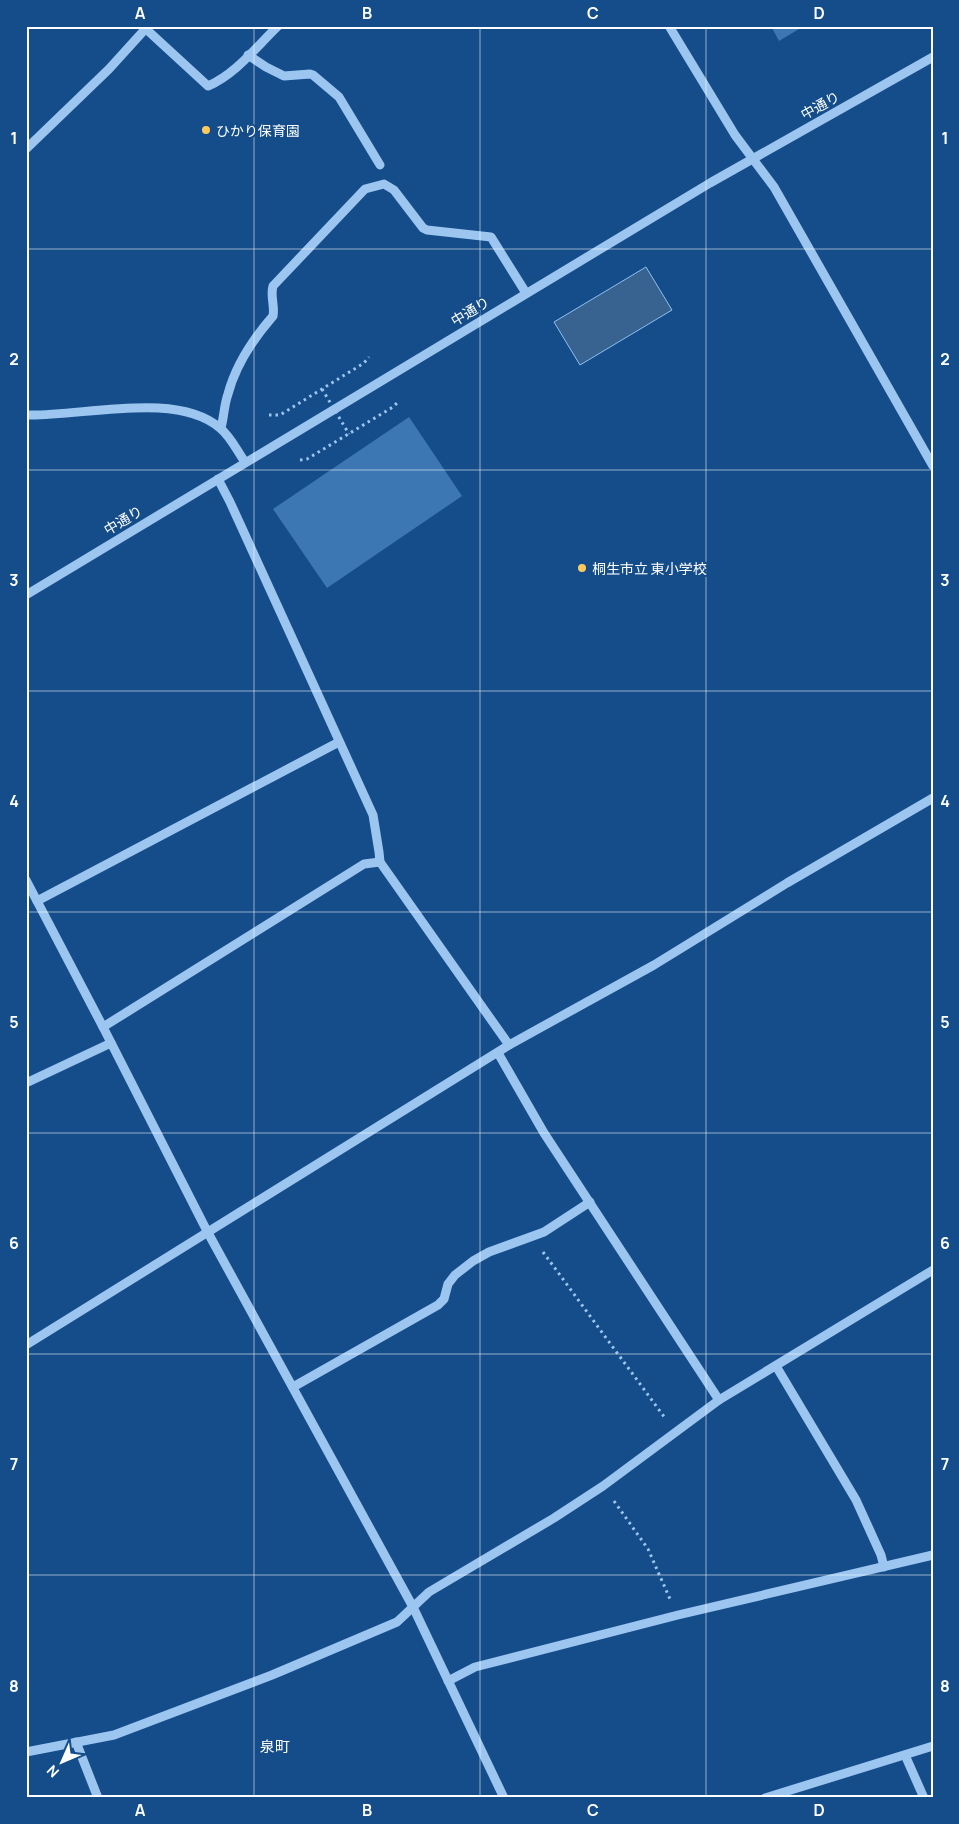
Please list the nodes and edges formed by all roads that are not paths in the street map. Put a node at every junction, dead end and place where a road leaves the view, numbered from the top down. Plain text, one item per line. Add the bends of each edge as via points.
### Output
1 (278, 26) edge
2 (669, 26) edge
3 (147, 28) edge
4 (248, 55) junction
5 (933, 57) edge
6 (26, 148) edge
7 (754, 159) junction
8 (380, 165) dead end
9 (526, 294) junction
10 (26, 415) edge
11 (221, 428) junction
12 (245, 462) junction
13 (933, 466) edge
14 (218, 479) junction
15 (26, 594) edge
16 (339, 742) junction
17 (933, 798) edge
18 (380, 862) junction
19 (26, 880) edge
20 (37, 901) junction
21 (103, 1027) junction
22 (111, 1042) junction
23 (509, 1045) junction
24 (498, 1053) junction
25 (26, 1083) edge
26 (590, 1202) junction
27 (207, 1231) junction
28 (933, 1270) edge
29 (26, 1345) edge
30 (776, 1366) junction
31 (293, 1387) junction
32 (719, 1400) junction
33 (933, 1555) edge
34 (884, 1567) junction
35 (413, 1607) junction
36 (448, 1681) junction
37 (76, 1742) junction
38 (933, 1746) edge
39 (26, 1752) edge
40 (905, 1755) junction
41 (98, 1798) edge
42 (504, 1798) edge
43 (765, 1798) edge
44 (924, 1798) edge

1 - 4 street
2 - 7 street via 735,135
3 - 4 street via 208,86 241,64
3 - 6 street
4 - 8 street via 284,76 313,75 340,97
5 - 7 street, 中通り
7 - 9 street, 中通り
7 - 13 street via 774,187
9 - 11 street via 491,237 427,230 394,190 384,184 365,189 273,286 273,316 251,344 234,374
9 - 12 street, 中通り
10 - 11 street via 162,408 204,418
11 - 12 street
12 - 14 street, 中通り
14 - 15 street, 中通り
14 - 16 street
16 - 18 street via 373,815
16 - 20 street
17 - 23 street via 654,965
18 - 21 street via 364,864
18 - 23 street
19 - 20 street
20 - 21 street
21 - 22 street
22 - 25 street
22 - 27 street
23 - 24 street
24 - 26 street via 544,1133
24 - 27 street
26 - 31 street via 556,1225 473,1261 455,1275 438,1305
26 - 32 street
27 - 29 street
27 - 31 street
28 - 30 street
30 - 32 street
30 - 34 street via 856,1500
31 - 35 street
32 - 35 street via 603,1486 429,1592
33 - 34 street
34 - 36 street via 475,1667
35 - 36 street
35 - 37 street via 388,1627 272,1675 114,1735
36 - 42 street
37 - 39 street
37 - 41 street
38 - 40 street
40 - 43 street
40 - 44 street

